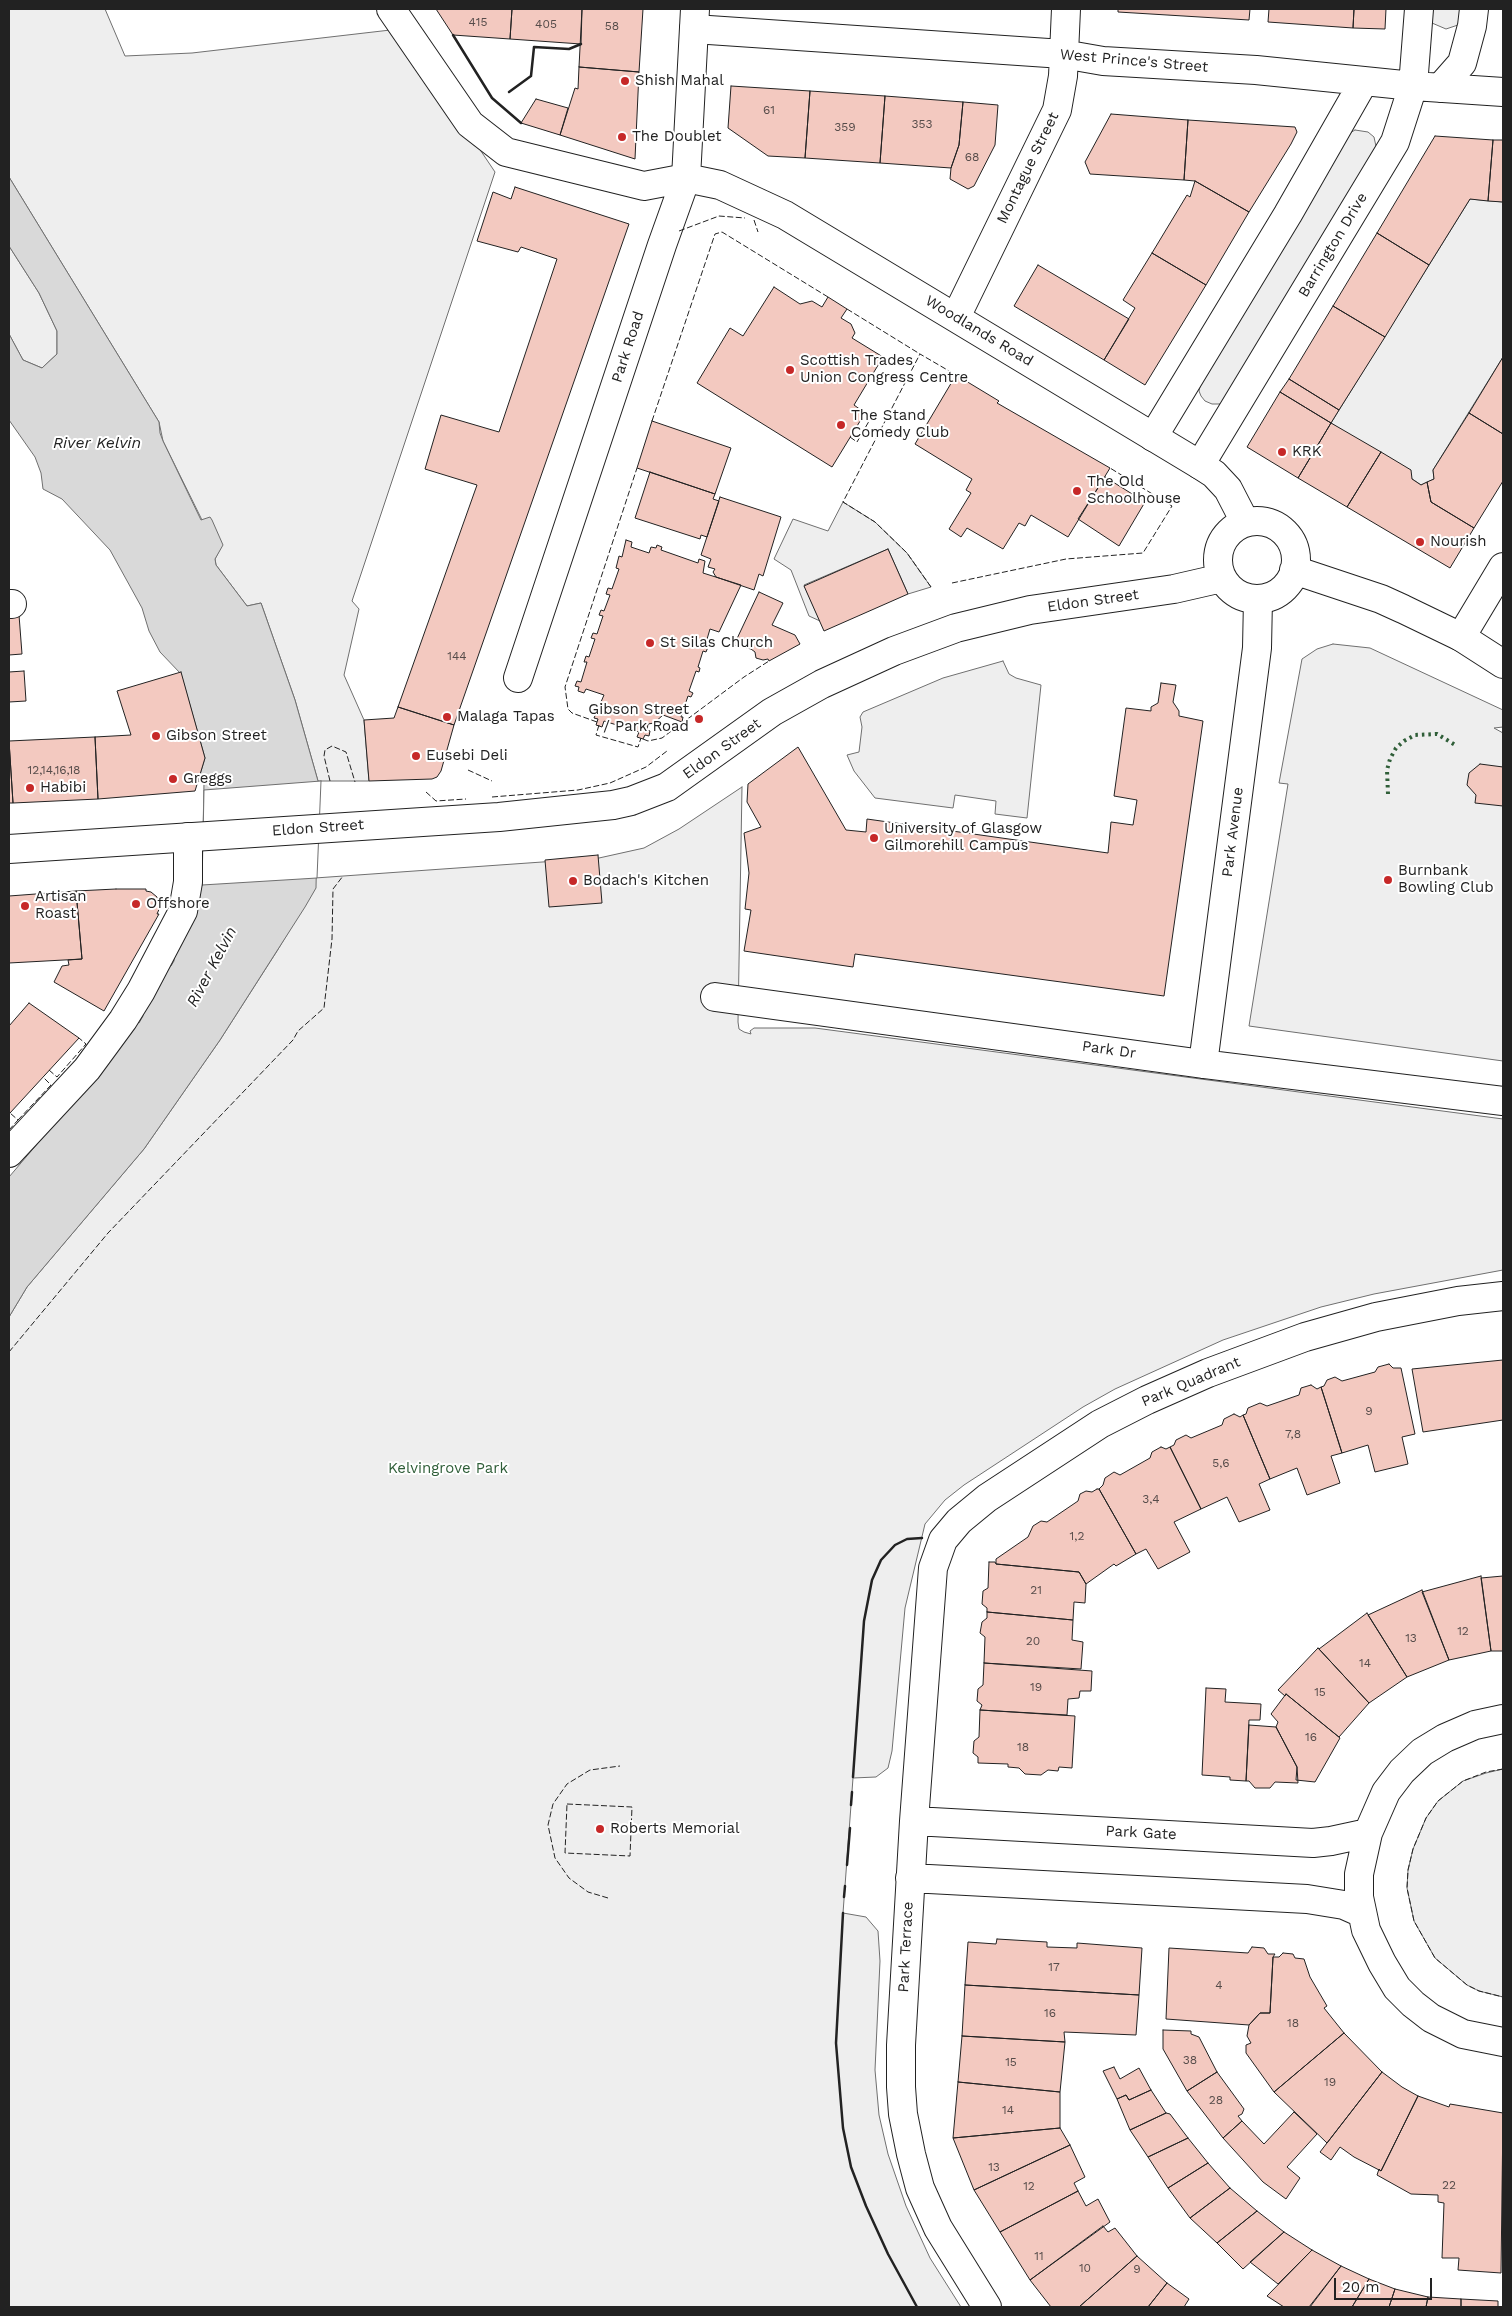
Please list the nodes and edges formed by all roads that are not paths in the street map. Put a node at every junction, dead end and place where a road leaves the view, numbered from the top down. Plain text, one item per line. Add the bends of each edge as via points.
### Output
1 (391, 9) edge
2 (1066, 9) edge
3 (1419, 9) edge
4 (1474, 9) edge
5 (695, 19) edge
6 (1063, 54) junction
7 (1364, 81) junction
8 (1413, 86) junction
9 (1440, 88) junction
10 (1503, 92) edge
11 (686, 178) junction
12 (956, 317) junction
13 (1153, 436) junction
14 (1200, 465) junction
15 (1245, 522) junction
16 (1503, 567) edge
17 (1294, 570) junction
18 (1222, 578) junction
19 (1258, 599) junction
20 (1461, 637) junction
21 (1503, 664) edge
22 (518, 678) dead end
23 (195, 836) junction
24 (9, 849) edge
25 (715, 997) dead end
26 (1203, 1064) junction
27 (1503, 1101) edge
28 (9, 1153) edge
29 (1503, 1296) edge
30 (933, 1568) joint
31 (1503, 1719) edge
32 (914, 1821) junction
33 (1368, 1833) junction
34 (910, 1878) junction
35 (1362, 1913) junction
36 (1503, 2042) edge
37 (987, 2307) edge

1 - 11 street via 470,124 506,152 644,186
2 - 6 street, Montague Street
3 - 8 street, Barrington Drive
4 - 9 street via 1462,63
5 - 6 street, West Prince's Street via 765,34
5 - 11 street, Park Road
6 - 7 street, West Prince's Street
6 - 12 street, Montague Street via 1057,110
7 - 8 street, West Prince's Street
7 - 13 street via 1288,214
8 - 9 street, West Prince's Street
8 - 14 street, Barrington Drive via 1395,142
9 - 10 street, West Prince's Street
11 - 12 street, Woodlands Road via 720,185 785,215
11 - 22 street, Park Road
12 - 13 street, Woodlands Road
13 - 14 street, Woodlands Road
14 - 15 street, Woodlands Road via 1228,489
15 - 17 street via 1265,522 1284,531 1296,556
15 - 18 street via 1234,527 1220,545 1218,567
16 - 20 street
17 - 19 street via 1281,590
17 - 20 street via 1381,599
18 - 19 street via 1236,593
18 - 23 street, Eldon Street via 1174,589 1021,612 956,628 894,651 792,701 684,777 632,801 548,813
19 - 26 street, Park Avenue via 1257,648
20 - 21 street
23 - 24 street
23 - 28 street via 183,912 141,991 87,1069
25 - 26 street, Park Dr
26 - 27 street, Park Dr
29 - 30 street, Park Quadrant via 1410,1309 1344,1325 1244,1359 1147,1400 1100,1424 973,1508 943,1540
30 - 32 street, Park Terrace
31 - 33 street via 1474,1725 1422,1752 1386,1792
32 - 33 street, Park Gate via 1312,1843
32 - 34 street, Park Terrace
33 - 35 street via 1359,1874
34 - 35 street via 1307,1899
34 - 37 street, Park Terrace via 901,2045 901,2088 906,2130 920,2188 938,2228
35 - 36 street via 1366,1930 1382,1963 1397,1988 1413,2004 1431,2018 1463,2034

